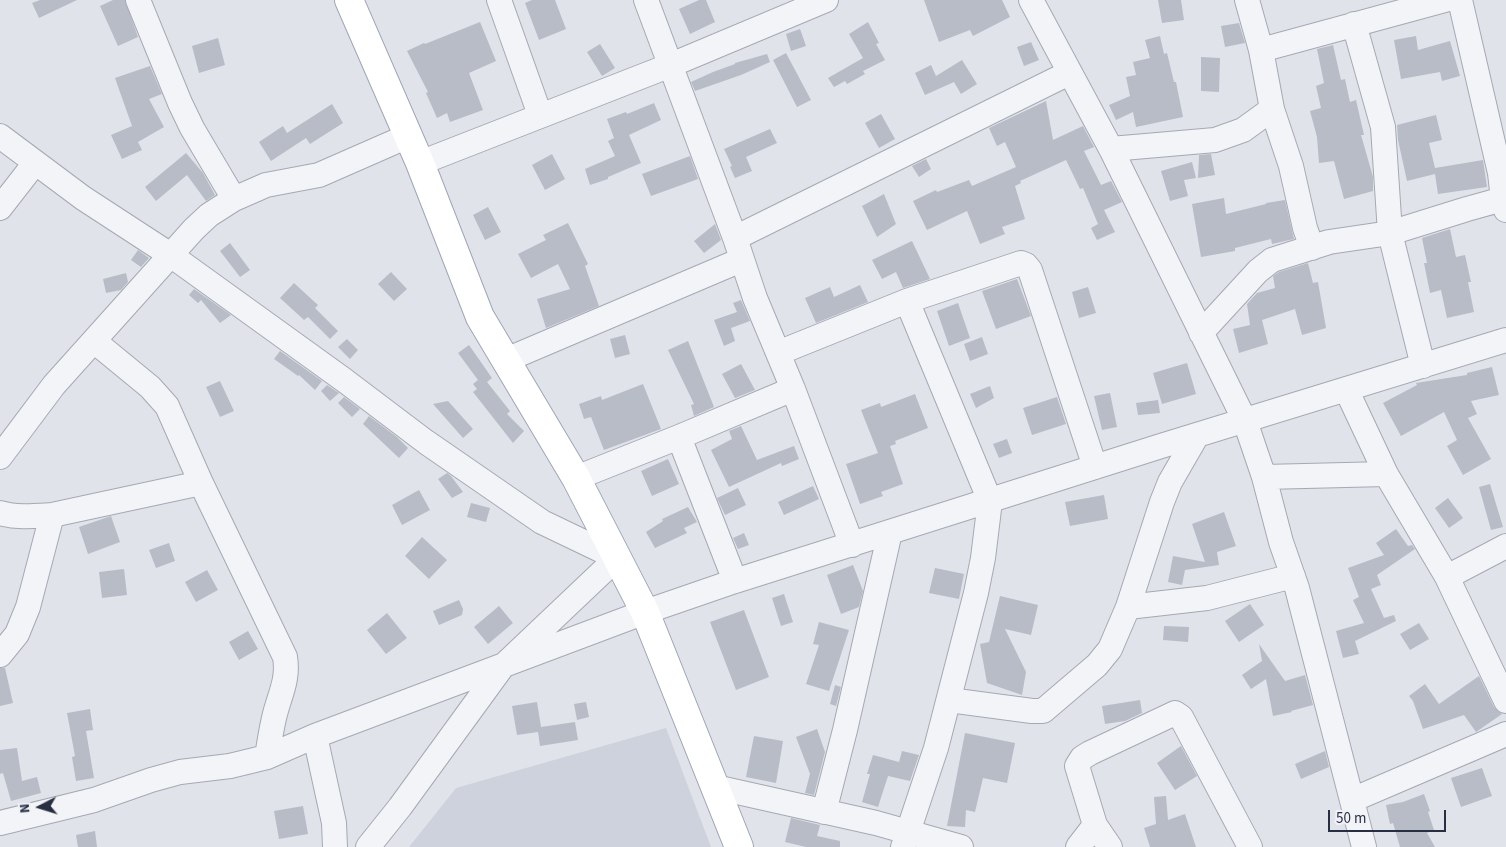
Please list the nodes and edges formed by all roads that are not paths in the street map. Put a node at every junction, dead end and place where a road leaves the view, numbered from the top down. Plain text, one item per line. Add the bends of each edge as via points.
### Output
1 (138, 0) edge
2 (349, 0) edge
3 (499, 0) edge
4 (646, 0) edge
5 (826, 0) edge
6 (1031, 0) edge
7 (1247, 0) edge
8 (1444, 0) edge
9 (1460, 0) edge
10 (1354, 24) junction
11 (1261, 50) junction
12 (671, 65) junction
13 (1069, 72) junction
14 (1272, 109) junction
15 (540, 115) junction
16 (0, 136) edge
17 (408, 136) junction
18 (1111, 149) junction
19 (35, 163) junction
20 (420, 163) junction
21 (1503, 170) edge
22 (234, 199) junction
23 (1504, 204) edge
24 (0, 208) edge
25 (1390, 233) junction
26 (1312, 248) junction
27 (738, 249) junction
28 (172, 256) junction
29 (907, 301) junction
30 (1200, 333) junction
31 (1506, 340) edge
32 (94, 341) junction
33 (778, 353) junction
34 (506, 360) junction
35 (1423, 366) junction
36 (793, 389) junction
37 (1346, 389) junction
38 (1245, 421) junction
39 (1196, 436) junction
40 (679, 438) junction
41 (0, 457) edge
42 (1095, 467) junction
43 (1386, 474) junction
44 (1264, 477) junction
45 (576, 478) junction
46 (201, 483) junction
47 (990, 501) junction
48 (0, 513) edge
49 (52, 515) junction
50 (890, 532) junction
51 (852, 545) junction
52 (1506, 546) edge
53 (617, 558) junction
54 (1293, 576) junction
55 (1447, 577) junction
56 (735, 581) junction
57 (1128, 607) junction
58 (645, 612) junction
59 (0, 655) edge
60 (502, 667) junction
61 (948, 700) junction
62 (1506, 701) edge
63 (1506, 734) edge
64 (315, 736) junction
65 (267, 757) junction
66 (715, 787) junction
67 (1352, 800) junction
68 (824, 812) junction
69 (0, 823) edge
70 (1094, 825) junction
71 (906, 839) edge
72 (335, 847) edge
73 (368, 847) edge
74 (739, 847) edge
75 (961, 847) edge
76 (1078, 847) edge
77 (1110, 847) edge
78 (1250, 847) edge
79 (1364, 847) edge

1 - 22 street via 180,104
2 - 17 main road
3 - 15 street
4 - 12 street
5 - 12 street
6 - 13 street
7 - 11 street
8 - 10 street
9 - 21 street
10 - 11 street
10 - 25 street via 1383,127
11 - 14 street
12 - 15 street
12 - 27 street
13 - 18 street
13 - 27 street
14 - 18 street via 1243,130 1215,140
14 - 26 street
15 - 20 street
16 - 19 street
17 - 20 main road
17 - 22 street via 319,175 266,185
18 - 30 street
19 - 24 street
19 - 28 street
20 - 34 main road via 480,317
21 - 23 street
22 - 28 street via 209,215
23 - 25 street via 1467,208
25 - 26 street via 1329,242
25 - 35 street
26 - 30 street via 1272,260
27 - 33 street
27 - 34 street
28 - 32 street
28 - 53 street via 534,517
29 - 33 street
29 - 42 street via 1017,263 1026,266
29 - 47 street
30 - 38 street
31 - 35 street
32 - 41 street via 54,385
32 - 46 street via 150,387 167,406
33 - 36 street
34 - 45 main road
35 - 37 street
36 - 40 street
36 - 51 street
37 - 38 street
37 - 43 street
38 - 39 street
38 - 44 street
39 - 42 street
39 - 57 street via 1162,502
40 - 45 street
40 - 56 street
42 - 47 street
43 - 44 street
43 - 55 street
44 - 54 street
45 - 53 main road
46 - 49 street
46 - 65 street via 285,657 287,669
47 - 50 street
47 - 61 street via 976,593
48 - 49 street via 30,517
49 - 59 street via 28,606 17,634
50 - 51 street
50 - 68 street
51 - 56 street
52 - 55 street
53 - 58 main road
53 - 60 street
54 - 57 street via 1207,598
54 - 67 street
55 - 62 street
56 - 58 street
57 - 61 street via 1110,649 1042,711
58 - 60 street
58 - 66 main road
60 - 64 street
60 - 73 street
61 - 71 street
63 - 67 street
64 - 65 street
64 - 72 street via 334,823
65 - 69 street via 230,766 180,772 94,800
66 - 68 street
66 - 74 main road
67 - 79 street
68 - 71 street via 876,823
70 - 76 street
70 - 77 street
70 - 78 street via 1077,766 1082,758 1175,713 1181,717
71 - 75 street

